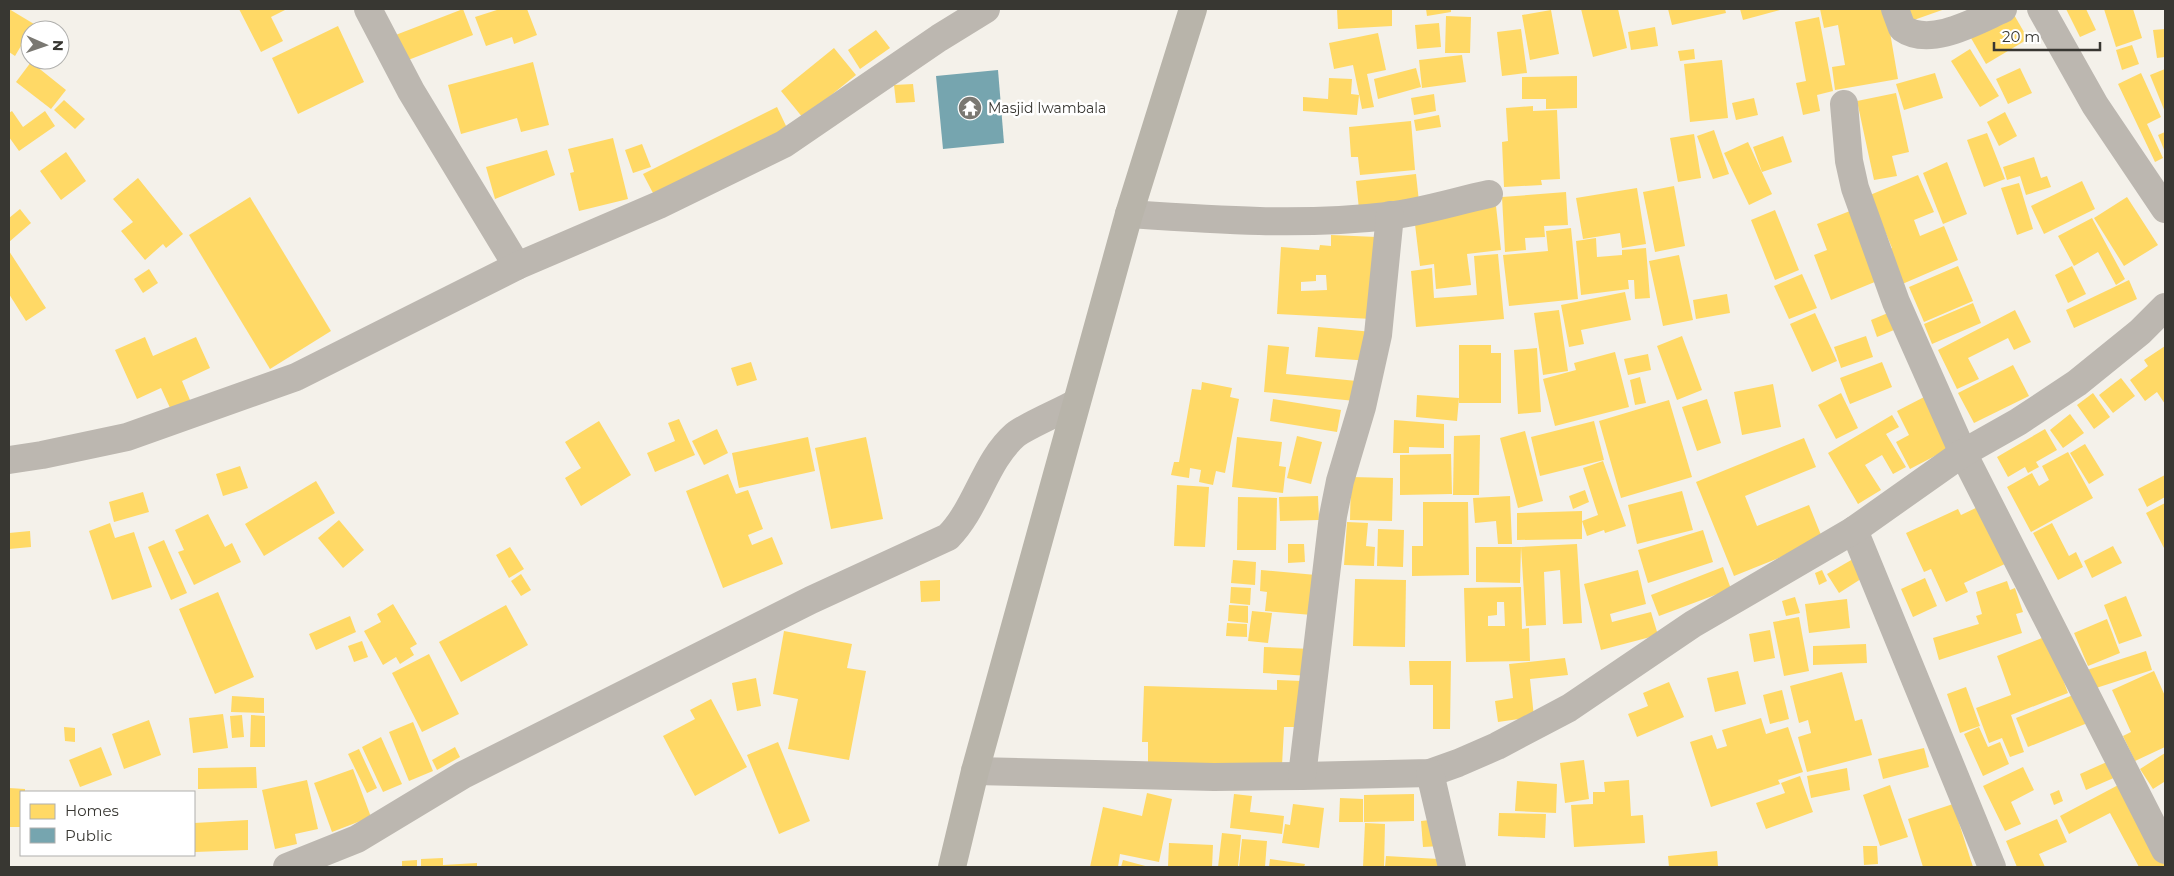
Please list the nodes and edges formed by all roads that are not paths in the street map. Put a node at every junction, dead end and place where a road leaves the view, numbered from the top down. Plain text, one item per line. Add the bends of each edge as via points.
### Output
1 (368, 9) edge
2 (986, 9) edge
3 (1193, 9) edge
4 (1895, 9) edge
5 (2003, 9) edge
6 (2041, 9) edge
7 (1844, 104) dead end
8 (1489, 194) dead end
9 (2165, 209) edge
10 (1129, 214) junction
11 (1390, 215) junction
12 (517, 266) junction
13 (2165, 307) edge
14 (1076, 403) junction
15 (1963, 453) junction
16 (9, 460) edge
17 (1854, 530) junction
18 (975, 772) junction
19 (1430, 773) junction
20 (1302, 776) junction
21 (2165, 850) edge
22 (288, 867) edge
23 (952, 867) edge
24 (1452, 867) edge
25 (1992, 867) edge

1 - 12 street via 411,91
2 - 12 street via 938,38 784,144 659,205
3 - 10 highway
4 - 5 street via 1902,28 1912,34 1925,35 1958,30
6 - 9 street via 2095,105
7 - 15 street via 1855,188 1896,302
8 - 11 street
10 - 11 street via 1245,222
10 - 14 highway
11 - 20 street via 1378,335 1362,407 1340,481 1332,525
12 - 16 street via 296,377 128,437
13 - 15 street via 2078,383
14 - 18 highway
14 - 22 street via 1016,435 1000,453 960,525 948,537 811,600 472,770 357,839
15 - 17 street
15 - 21 street
17 - 19 street via 1693,624 1569,708 1497,746
17 - 25 street
18 - 20 street
18 - 23 highway
19 - 20 street
19 - 24 street

